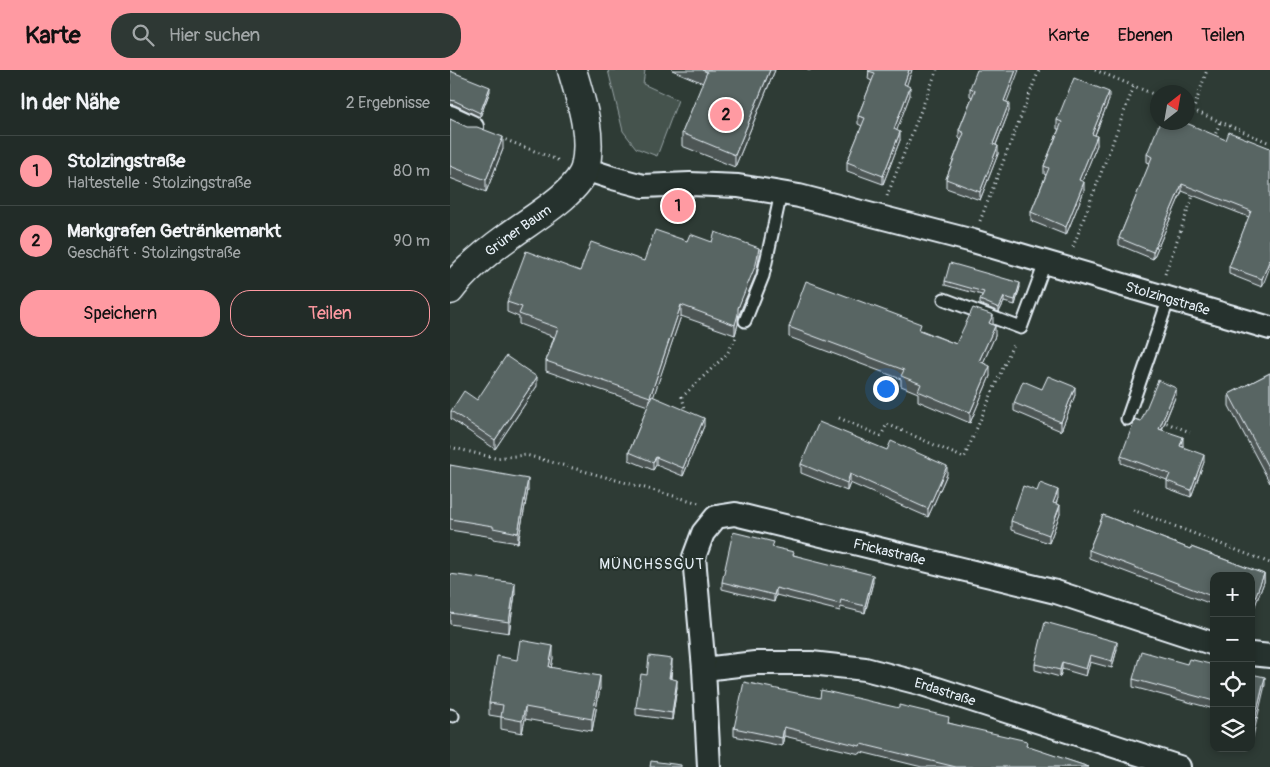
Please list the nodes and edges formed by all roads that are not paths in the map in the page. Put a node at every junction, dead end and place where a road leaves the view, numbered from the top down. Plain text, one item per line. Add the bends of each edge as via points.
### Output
1 (572, 70) edge
2 (450, 117) edge
3 (472, 126) edge
4 (573, 165) junction
5 (781, 193) junction
6 (1055, 265) junction
7 (450, 290) edge
8 (1163, 297) junction
9 (944, 299) dead end
10 (745, 321) road end
11 (1270, 328) edge
12 (1129, 414) road end
13 (1210, 643) edge
14 (1255, 654) edge
15 (1270, 656) edge
16 (704, 669) junction
17 (709, 767) edge
18 (1179, 767) edge

1 - 4 street via 584,109 588,140
2 - 3 street
4 - 5 street, Stolzingstraße via 643,186 738,186
4 - 7 street, Grüner Baum via 575,185 508,237
5 - 6 street, Stolzingstraße via 880,216
5 - 10 lane via 763,276
6 - 8 street, Stolzingstraße
6 - 9 lane via 1020,328
8 - 11 street, Stolzingstraße
8 - 12 lane
13 - 16 street, Frickastraße via 1056,592 735,514 716,517 703,532 694,557
14 - 15 street
16 - 17 street
16 - 18 street, Erdastraße via 755,663 811,663 865,668

